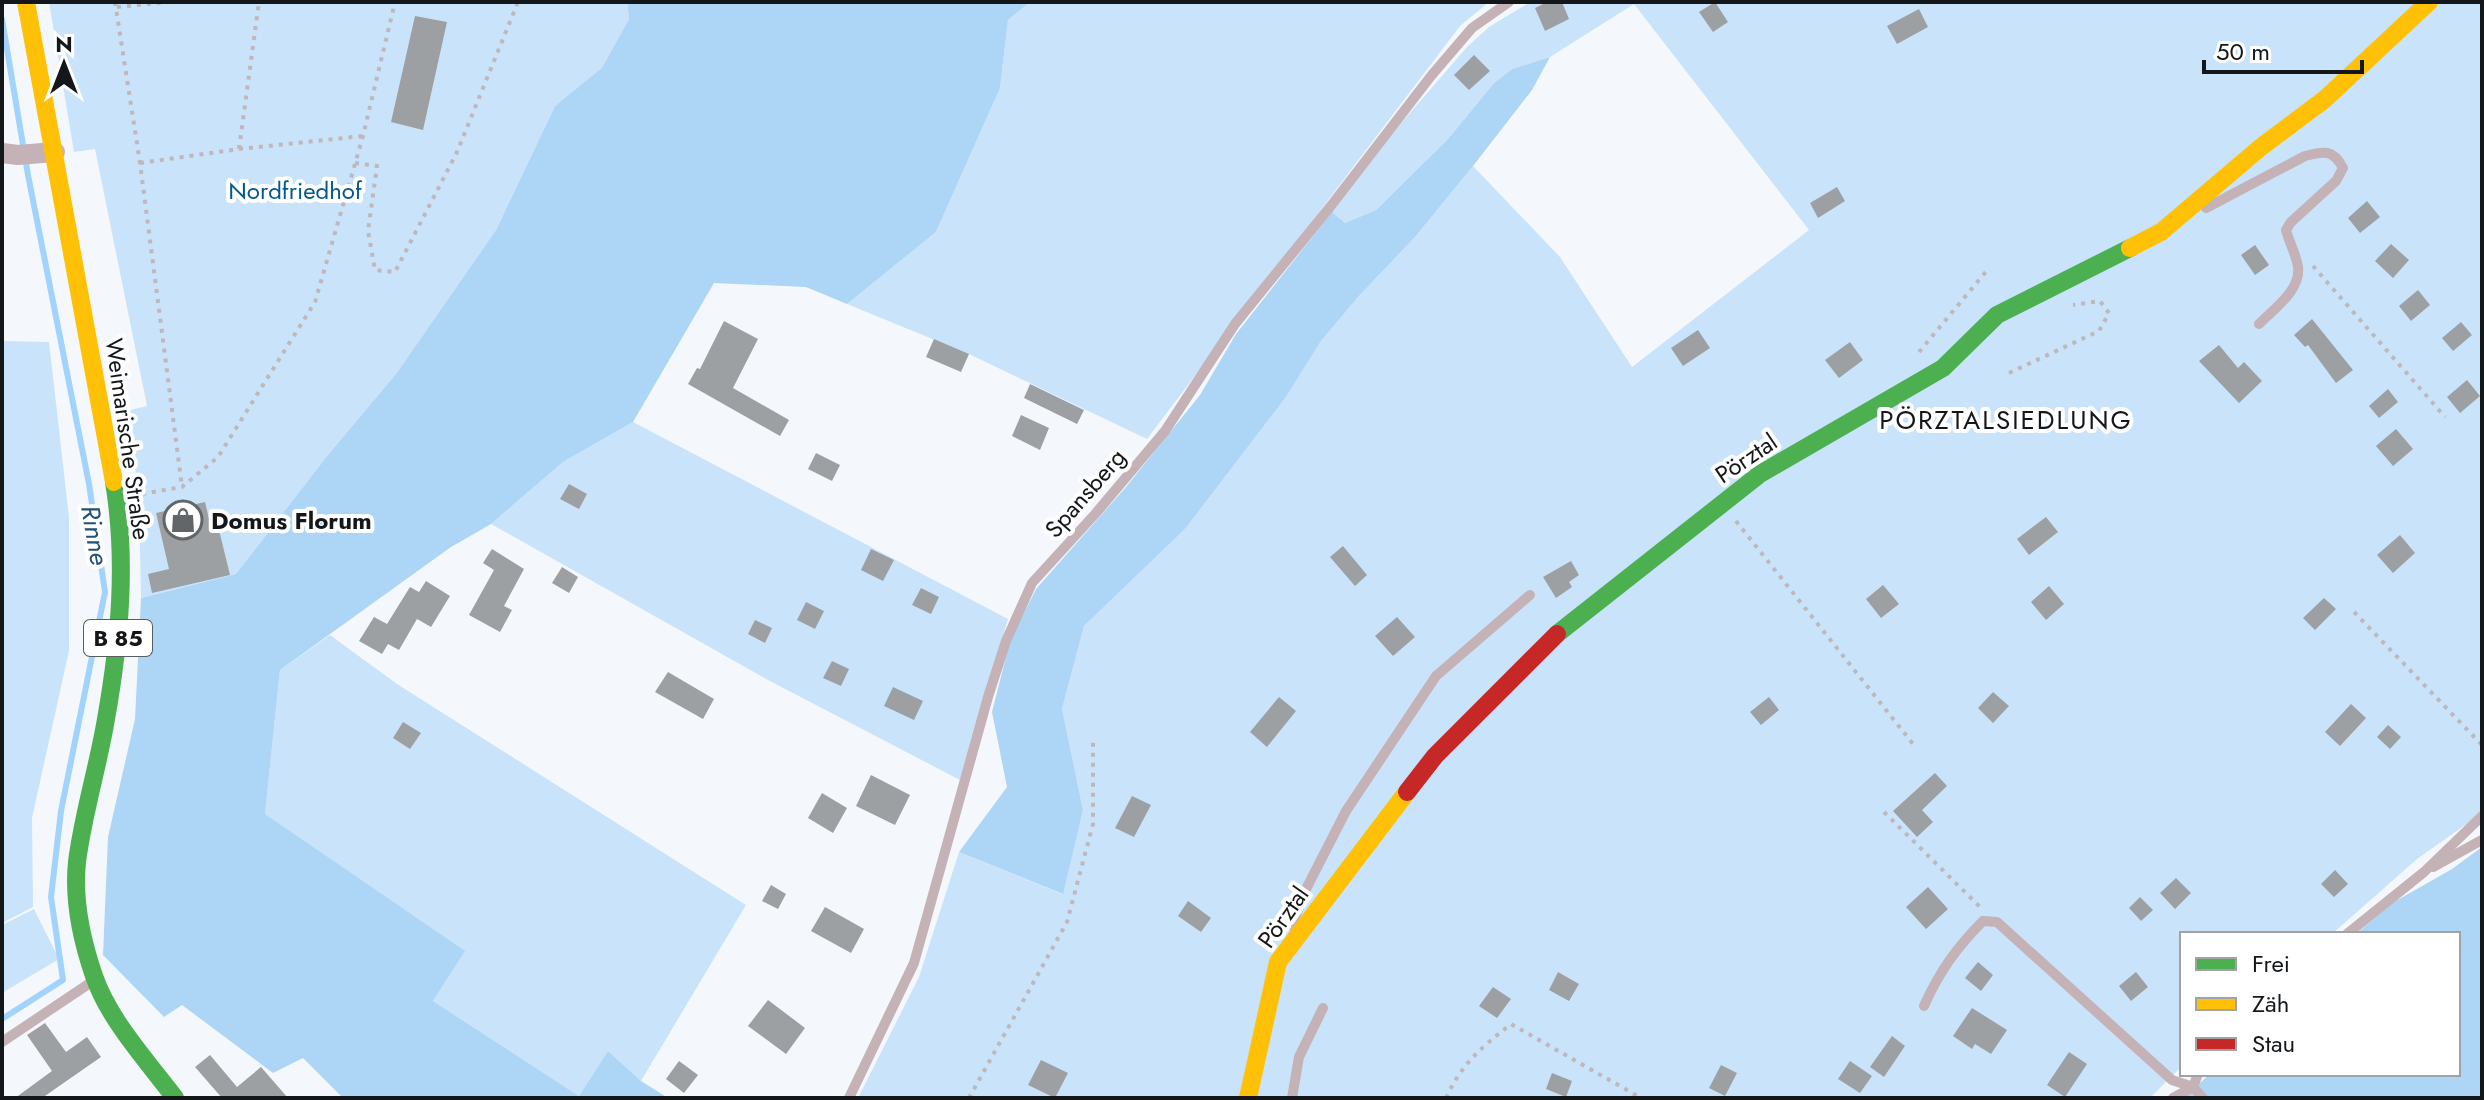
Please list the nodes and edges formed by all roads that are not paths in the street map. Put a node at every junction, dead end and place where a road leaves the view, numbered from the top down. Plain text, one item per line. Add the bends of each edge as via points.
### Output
1 (26, 2) edge
2 (1509, 2) edge
3 (2429, 2) edge
4 (55, 152) junction
5 (18, 154) edge
6 (2161, 232) junction
7 (2259, 324) dead end
8 (1530, 595) dead end
9 (2482, 816) edge
10 (2482, 840) edge
11 (2424, 872) junction
12 (2349, 932) edge
13 (1278, 962) junction
14 (95, 980) junction
15 (1924, 1006) dead end
16 (1323, 1008) dead end
17 (2, 1042) edge
18 (2197, 1076) edge
19 (2193, 1087) junction
20 (175, 1098) edge
21 (849, 1098) edge
22 (1248, 1098) edge
23 (1292, 1098) edge
24 (2173, 1098) edge
25 (2203, 1098) edge

1 - 4 street, Weimarische Straße / B 85
2 - 21 lane, Spansberg via 1472,28 1431,76 1235,324 1165,431 1032,583 988,697 914,963
3 - 6 street, Pörztal via 2325,99
4 - 5 street
4 - 14 street, Weimarische Straße / B 85 via 117,498 122,587 106,719 77,864 82,935
6 - 7 lane via 2305,156 2323,151 2338,157 2343,168 2336,181 2286,230 2298,276 2292,290
6 - 13 street, Pörztal via 1997,315 1943,368 1760,474 1563,628 1435,756
8 - 13 lane via 1436,676 1346,811 1305,891
9 - 11 lane
10 - 11 lane
11 - 12 lane
13 - 22 street, Pörztal
14 - 17 lane
14 - 20 street, Weimarische Straße / B 85 via 135,1047
15 - 19 lane via 1955,950 1983,921 1997,922 2172,1080
16 - 23 lane via 1299,1057
18 - 19 lane
19 - 24 lane
19 - 25 lane

